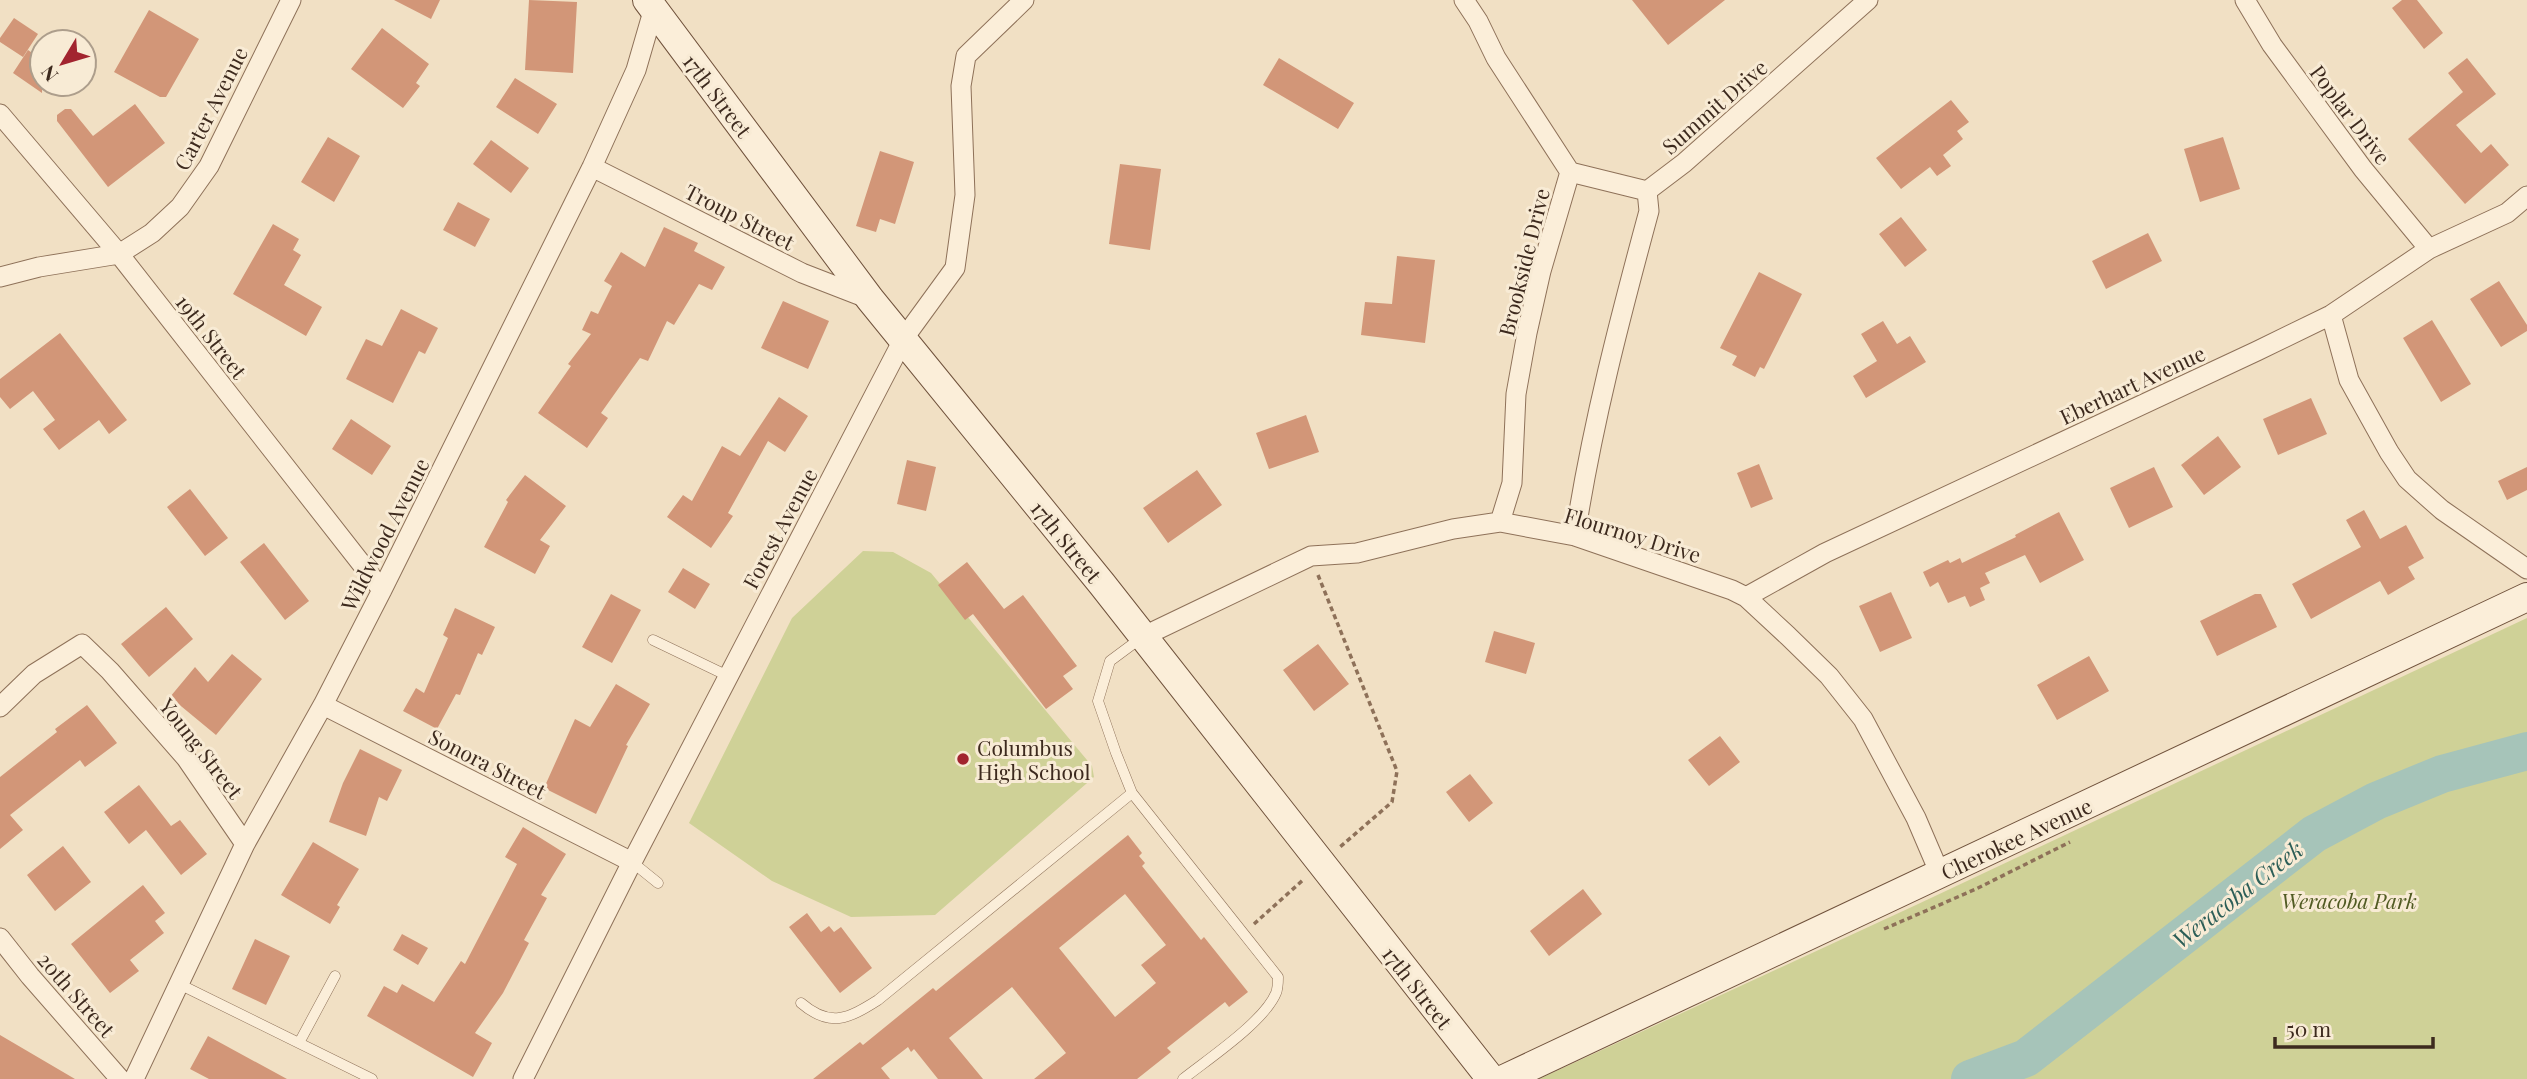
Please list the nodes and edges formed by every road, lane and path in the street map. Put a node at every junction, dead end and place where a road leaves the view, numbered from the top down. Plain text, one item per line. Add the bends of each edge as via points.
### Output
1 (291, 0) edge
2 (1024, 0) edge
3 (1464, 0) edge
4 (1868, 0) edge
5 (2245, 0) edge
6 (651, 3) edge
7 (0, 114) edge
8 (592, 167) junction
9 (1570, 172) junction
10 (1647, 191) junction
11 (2527, 196) edge
12 (2429, 249) junction
13 (120, 254) junction
14 (0, 277) edge
15 (870, 299) junction
16 (2330, 315) junction
17 (904, 338) junction
18 (1500, 522) junction
19 (1575, 536) junction
20 (1311, 556) junction
21 (2527, 569) edge
22 (382, 590) junction
23 (1746, 597) junction
24 (2527, 597) edge
25 (1142, 637) junction
26 (653, 640) dead end
27 (728, 676) junction
28 (323, 705) junction
29 (0, 706) edge
30 (1132, 793) junction
31 (246, 844) junction
32 (632, 862) junction
33 (1321, 864) junction
34 (1940, 874) junction
35 (658, 883) dead end
36 (1245, 932) junction
37 (0, 938) edge
38 (335, 975) dead end
39 (179, 984) junction
40 (801, 1003) dead end
41 (299, 1043) junction
42 (120, 1079) edge
43 (134, 1079) edge
44 (372, 1079) edge
45 (523, 1079) edge
46 (1183, 1079) edge
47 (1491, 1079) edge
48 (1504, 1079) edge

1 - 13 street, Carter Avenue via 209,166 180,207
2 - 17 street, Forest Avenue via 967,56 961,86 965,195 955,268
3 - 9 street, Brookside Drive
4 - 10 street, Summit Drive
5 - 12 street, Poplar Drive via 2354,158
6 - 8 street, Wildwood Avenue via 636,70
6 - 15 street, 17th Street
7 - 13 street, 19th Street
8 - 15 street, Troup Street via 802,273
8 - 22 street, Wildwood Avenue
9 - 10 street
9 - 18 street, Brookside Drive via 1527,332 1516,394 1512,484
10 - 19 street via 1649,211 1610,355
11 - 12 street, Eberhart Avenue via 2507,213
12 - 16 street, Eberhart Avenue
13 - 14 street, Carter Avenue
13 - 22 street, 19th Street
15 - 17 street, 17th Street
16 - 21 street via 2349,380 2407,479 2442,510
16 - 23 street, Eberhart Avenue via 1825,553
17 - 25 street, 17th Street
17 - 27 street, Forest Avenue
18 - 19 street, Flournoy Drive
18 - 20 street, Flournoy Drive via 1357,553
19 - 23 street, Flournoy Drive
20 - 25 street, Flournoy Drive
20 - 33 path via 1397,771 1392,802
22 - 28 street, Wildwood Avenue
23 - 34 street, Flournoy Drive via 1829,676 1863,719
24 - 34 street, Cherokee Avenue
25 - 30 lane via 1110,662 1098,701
25 - 33 street, 17th Street
26 - 27 lane
27 - 32 street, Forest Avenue
28 - 31 street, Wildwood Avenue
28 - 32 street, Sonora Street
29 - 31 street, Young Street via 34,674 82,645 186,758
30 - 36 lane
30 - 40 lane via 878,1000 837,1020 817,1016
31 - 39 street, Wildwood Avenue
32 - 35 lane
32 - 45 street, Forest Avenue
33 - 36 path
33 - 47 street, 17th Street
34 - 48 street, Cherokee Avenue
36 - 46 lane via 1278,977 1277,991 1255,1020
37 - 42 street, 20th Street
38 - 41 lane
39 - 41 lane
39 - 43 street, Wildwood Avenue
41 - 44 lane

